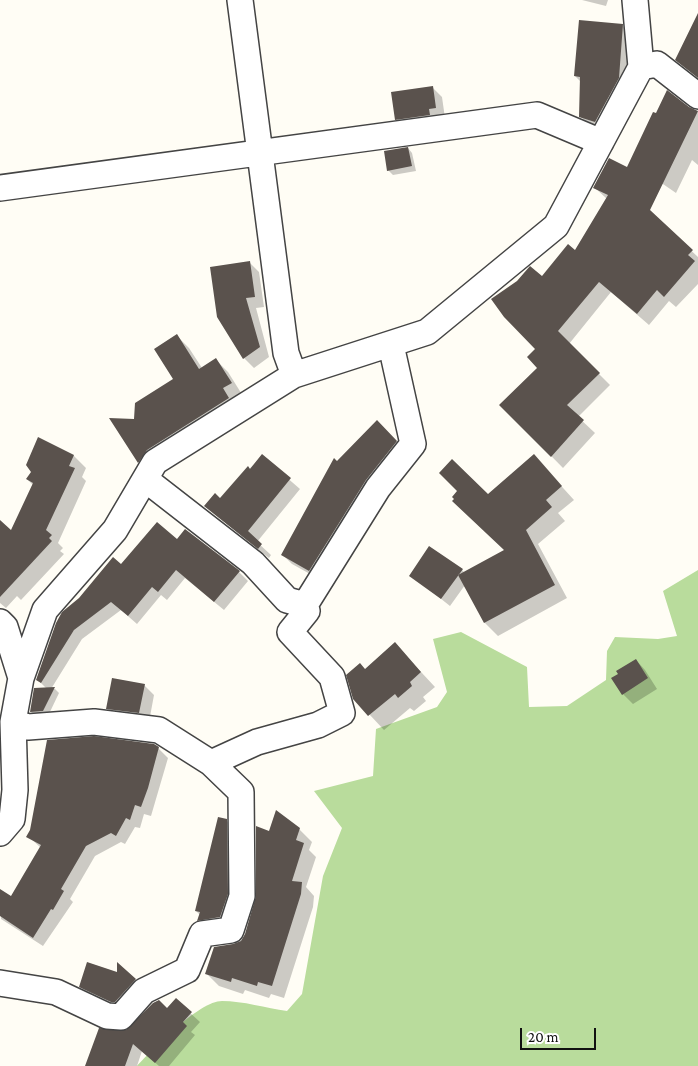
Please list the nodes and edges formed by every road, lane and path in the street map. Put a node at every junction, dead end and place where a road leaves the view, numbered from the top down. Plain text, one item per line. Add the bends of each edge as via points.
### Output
1 (240, 0) edge
2 (635, 0) edge
3 (641, 67) junction
4 (698, 96) edge
5 (601, 142) junction
6 (260, 153) junction
7 (0, 188) edge
8 (391, 345) junction
9 (294, 375) junction
10 (145, 479) junction
11 (305, 605) junction
12 (0, 622) edge
13 (20, 678) junction
14 (13, 722) junction
15 (211, 763) junction
16 (0, 834) edge
17 (0, 983) edge

1 - 6 street
2 - 3 street
3 - 4 street via 657,64
3 - 5 street
5 - 6 street via 537,115
5 - 8 street via 556,226 427,332
6 - 7 street
6 - 9 street via 286,353
8 - 9 street
8 - 11 street via 413,444 378,488
9 - 10 street via 155,462
10 - 11 street via 253,563 287,600
10 - 13 street via 115,530 45,610
11 - 15 street via 307,611 290,632 332,677 342,713 318,725 257,742
12 - 13 street via 5,626
13 - 14 street
14 - 15 street via 28,727 94,722 159,730
14 - 16 street via 15,790 12,819
15 - 17 street via 241,792 242,896 231,930 202,934 187,970 144,991 121,1017 107,1016 56,992

